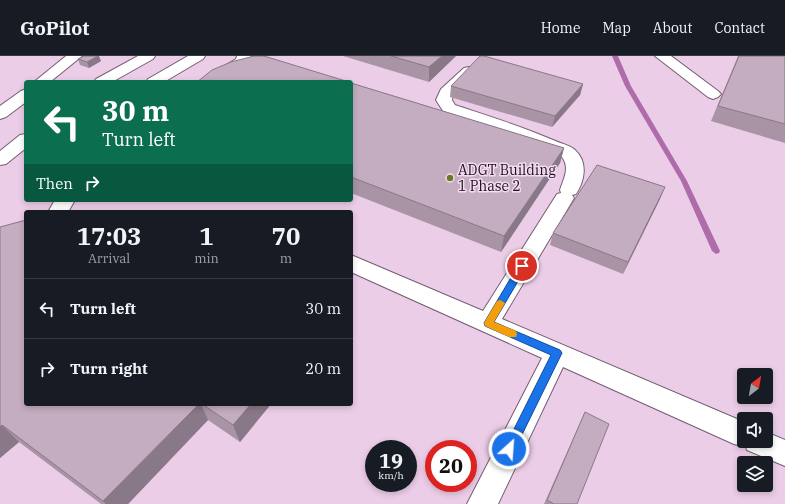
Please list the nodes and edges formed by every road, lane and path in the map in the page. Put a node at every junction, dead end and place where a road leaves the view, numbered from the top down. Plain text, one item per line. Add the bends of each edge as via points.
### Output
1 (75, 56) edge
2 (117, 56) edge
3 (198, 56) edge
4 (244, 56) edge
5 (662, 56) edge
6 (142, 59) edge
7 (474, 65) edge
8 (44, 80) edge
9 (106, 80) edge
10 (156, 80) edge
11 (211, 80) edge
12 (713, 94) dead end
13 (24, 95) edge
14 (1, 111) edge
15 (24, 141) edge
16 (0, 160) edge
17 (355, 272) edge
18 (488, 323) junction
19 (568, 358) junction
20 (737, 432) edge
21 (773, 448) edge
22 (785, 453) edge
23 (482, 504) edge

1 - 8 street
2 - 6 street
3 - 10 street
4 - 11 street via 243,61
5 - 12 street
6 - 9 street
7 - 18 street via 446,92 444,100 450,108 527,135 568,153 576,170 567,194
13 - 14 street
15 - 16 street
17 - 18 street
18 - 19 street
19 - 20 street
19 - 23 street
21 - 22 street

